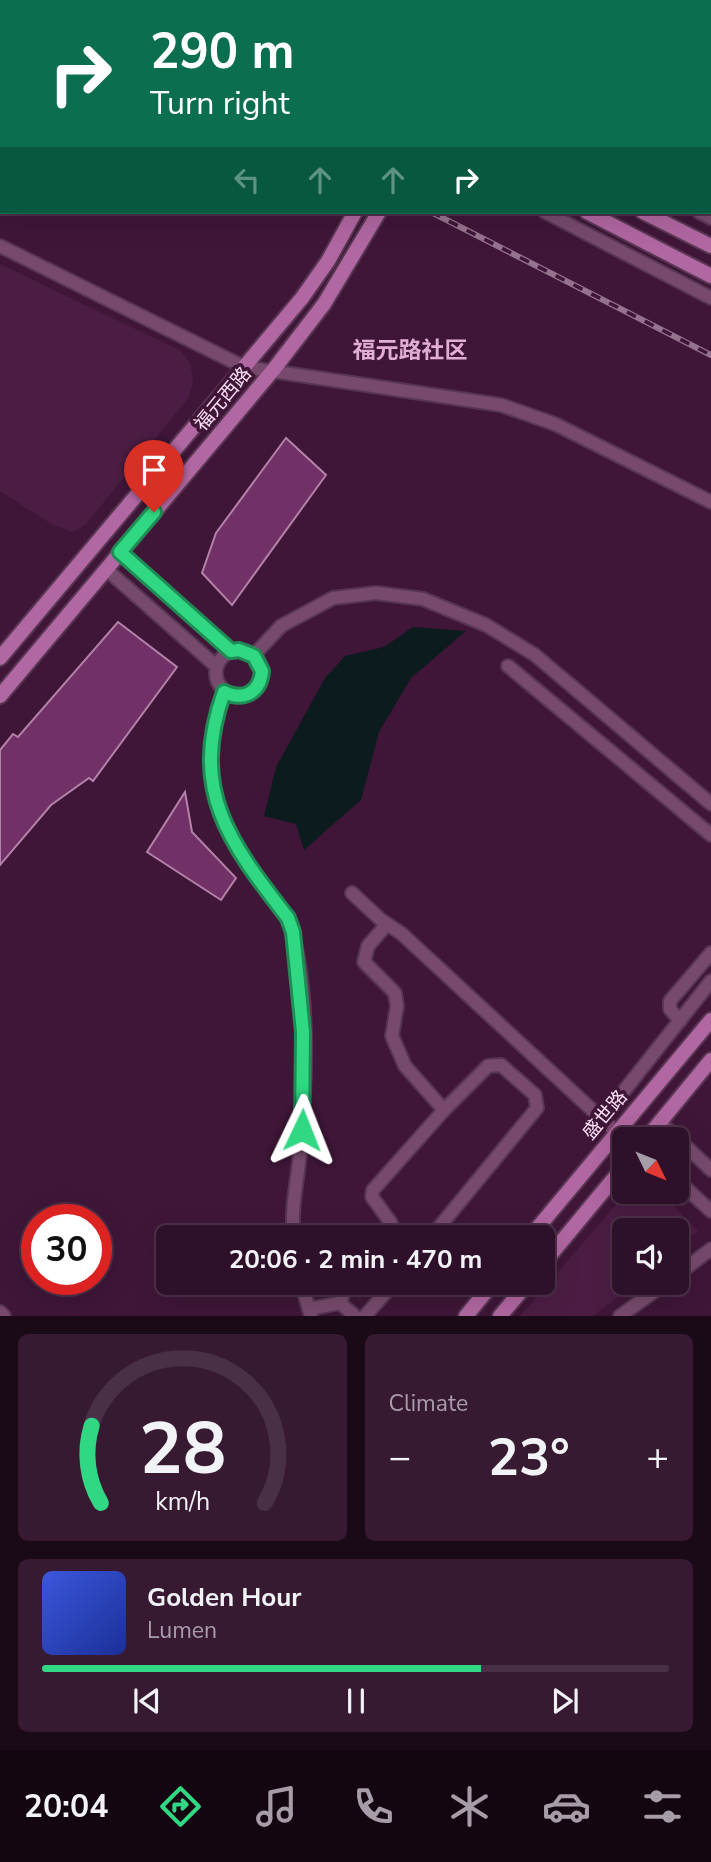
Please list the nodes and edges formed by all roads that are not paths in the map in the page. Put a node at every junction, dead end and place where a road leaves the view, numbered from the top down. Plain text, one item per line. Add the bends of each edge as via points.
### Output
1 (354, 214) edge
2 (378, 214) edge
3 (549, 214) edge
4 (591, 214) edge
5 (657, 216) edge
6 (0, 246) edge
7 (711, 246) edge
8 (711, 276) edge
9 (711, 298) edge
10 (244, 368) junction
11 (274, 369) junction
12 (711, 502) edge
13 (120, 552) junction
14 (106, 569) junction
15 (231, 651) junction
16 (254, 656) junction
17 (0, 659) edge
18 (216, 666) junction
19 (508, 666) dead end
20 (224, 692) junction
21 (0, 696) edge
22 (711, 804) edge
23 (711, 835) edge
24 (352, 893) dead end
25 (387, 924) junction
26 (711, 953) edge
27 (711, 981) edge
28 (711, 1020) edge
29 (680, 1021) junction
30 (711, 1060) edge
31 (444, 1110) junction
32 (601, 1120) junction
33 (661, 1123) junction
34 (620, 1127) edge
35 (657, 1127) edge
36 (612, 1129) edge
37 (612, 1137) edge
38 (711, 1170) edge
39 (612, 1181) edge
40 (690, 1192) edge
41 (711, 1212) edge
42 (295, 1225) edge
43 (390, 1225) edge
44 (441, 1225) edge
45 (540, 1225) edge
46 (555, 1249) edge
47 (711, 1249) edge
48 (689, 1266) edge
49 (305, 1295) edge
50 (343, 1295) edge
51 (383, 1295) edge
52 (483, 1295) edge
53 (518, 1295) edge
54 (650, 1295) edge
55 (340, 1303) junction
56 (0, 1312) edge
57 (310, 1312) edge
58 (4, 1316) edge
59 (355, 1316) edge
60 (365, 1316) edge
61 (466, 1316) edge
62 (500, 1316) edge
63 (620, 1316) edge

1 - 10 main road, 福元西路 via 302,298
2 - 11 main road, 福元西路 via 324,304
3 - 9 street
4 - 8 main road
5 - 7 main road
6 - 10 street
10 - 11 street
10 - 17 main road, 福元西路
11 - 12 street via 501,405 555,424
11 - 13 main road, 福元西路
13 - 14 main road, 福元西路
13 - 15 street
14 - 18 street
14 - 21 main road, 福元西路
15 - 16 street
15 - 18 street
16 - 20 street via 262,671 257,688 241,696
16 - 22 street via 281,626 333,598 376,593 423,599 486,625 535,655
18 - 20 street via 218,685
19 - 23 street
20 - 42 street via 210,740 212,783 225,826 288,918 300,981 304,1083
24 - 25 street
25 - 31 street via 363,957 395,993 392,1036 405,1066
25 - 32 street
26 - 29 street via 670,1001 670,1009
27 - 29 street
28 - 34 main road, 盛世路
29 - 32 street
30 - 33 main road
31 - 43 street via 373,1190 372,1197
31 - 44 street via 493,1063 506,1068 538,1102
32 - 36 street
33 - 35 main road
33 - 38 street
37 - 45 main road, 盛世路
39 - 46 main road
40 - 41 street
47 - 48 street
49 - 57 street
50 - 55 street
51 - 60 street
52 - 61 main road
53 - 62 main road
54 - 63 street
55 - 57 street
55 - 59 street
56 - 58 street

